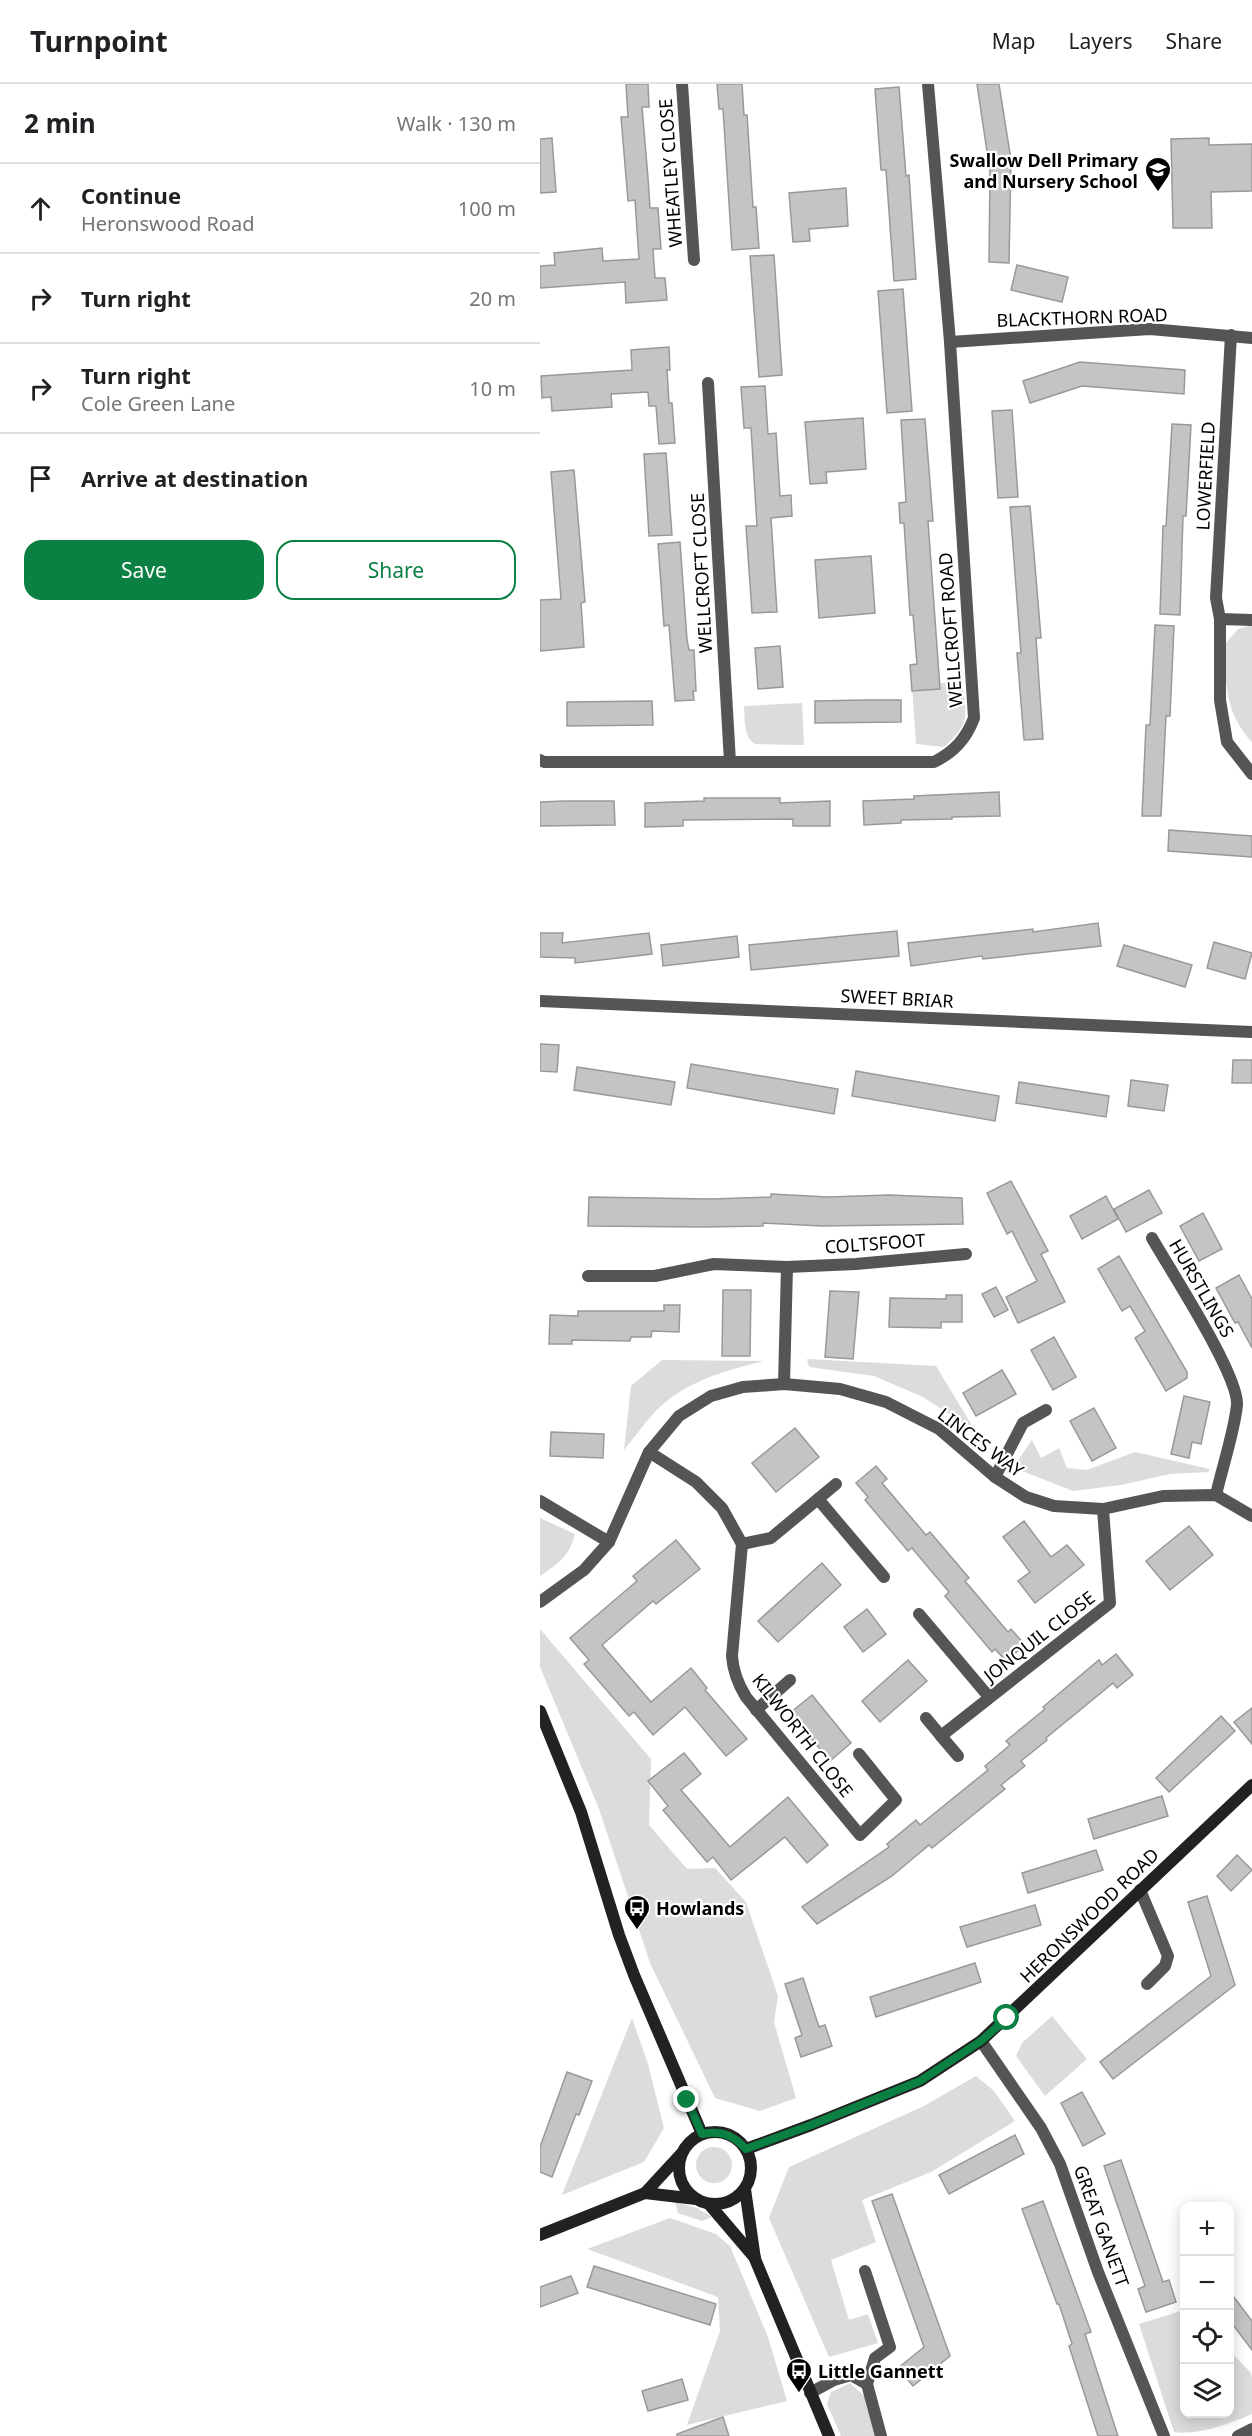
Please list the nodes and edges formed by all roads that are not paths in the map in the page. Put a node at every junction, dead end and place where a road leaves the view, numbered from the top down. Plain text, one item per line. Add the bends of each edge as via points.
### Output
1 (682, 84) edge
2 (928, 84) edge
3 (694, 260) dead end
4 (1231, 335) junction
5 (1252, 338) edge
6 (950, 342) junction
7 (708, 382) dead end
8 (1220, 619) junction
9 (1252, 620) edge
10 (540, 760) edge
11 (730, 762) junction
12 (1252, 774) edge
13 (540, 1000) edge
14 (1252, 1032) edge
15 (1152, 1238) dead end
16 (966, 1254) dead end
17 (787, 1267) junction
18 (588, 1276) dead end
19 (784, 1384) junction
20 (1046, 1410) dead end
21 (649, 1452) junction
22 (995, 1477) junction
23 (836, 1484) dead end
24 (1216, 1495) junction
25 (818, 1499) junction
26 (540, 1501) edge
27 (1103, 1509) junction
28 (1252, 1516) edge
29 (609, 1542) junction
30 (742, 1544) junction
31 (884, 1577) dead end
32 (540, 1602) edge
33 (919, 1614) dead end
34 (790, 1680) dead end
35 (989, 1697) junction
36 (756, 1710) junction
37 (540, 1711) edge
38 (926, 1718) dead end
39 (941, 1736) junction
40 (859, 1754) dead end
41 (958, 1756) dead end
42 (1252, 1785) edge
43 (1140, 1890) junction
44 (1147, 1984) dead end
45 (981, 2041) junction
46 (702, 2134) junction
47 (746, 2149) junction
48 (682, 2153) junction
49 (745, 2189) junction
50 (645, 2193) junction
51 (696, 2199) junction
52 (709, 2204) junction
53 (540, 2235) edge
54 (755, 2259) junction
55 (864, 2271) dead end
56 (867, 2384) junction
57 (810, 2393) junction
58 (1252, 2429) edge
59 (829, 2436) edge
60 (881, 2436) edge
61 (1164, 2436) edge
62 (1238, 2436) edge

1 - 3 street, WHEATLEY CLOSE
2 - 6 street, WELLCROFT ROAD
4 - 5 street, BLACKTHORN ROAD
4 - 6 street, BLACKTHORN ROAD via 1150,329
4 - 8 street, LOWERFIELD via 1216,598
6 - 11 street, WELLCROFT ROAD via 974,718 968,735 948,755 934,762
7 - 11 street, WELLCROFT CLOSE
8 - 9 street
8 - 12 street, LOWERFIELD via 1220,700 1227,742
10 - 11 street, WELLCROFT ROAD
13 - 14 street, SWEET BRIAR
15 - 24 street, HURSTLINGS via 1234,1387 1237,1404
16 - 17 street, COLTSFOOT
17 - 18 street, COLTSFOOT via 714,1264 655,1276
17 - 19 street
19 - 21 street, LINCES WAY via 743,1387 711,1396 679,1416
19 - 22 street, LINCES WAY via 840,1389 886,1402 939,1429
20 - 22 street via 1023,1423
21 - 29 street, LINCES WAY
21 - 30 street via 696,1482 722,1508
22 - 27 street, LINCES WAY via 1026,1497 1054,1506
23 - 25 street
24 - 27 street, LINCES WAY via 1163,1496
24 - 28 street
25 - 30 street via 771,1538
25 - 31 street
26 - 29 street
27 - 35 street, JONQUIL CLOSE via 1110,1604
29 - 32 street, LINCES WAY via 584,1570
30 - 36 street, KILWORTH CLOSE via 732,1670
33 - 35 street
34 - 36 street
35 - 39 street, JONQUIL CLOSE
36 - 40 street, KILWORTH CLOSE via 860,1835 896,1800
37 - 46 street via 581,1812 630,1965
38 - 39 street
39 - 41 street
42 - 43 street, HERONSWOOD ROAD
43 - 44 street via 1168,1956 1166,1966
43 - 45 street, HERONSWOOD ROAD
45 - 47 street, HERONSWOOD ROAD via 920,2081
45 - 61 street, GREAT GANETT via 1041,2128 1060,2164 1098,2272
46 - 47 street via 722,2132
46 - 48 street
47 - 49 street via 751,2170
48 - 50 street
48 - 51 street via 680,2178
49 - 52 street via 722,2204
49 - 54 street
50 - 51 street
50 - 53 street
51 - 52 street
52 - 54 street
54 - 57 street
55 - 56 street via 890,2348 875,2358
56 - 57 street via 851,2375
56 - 60 street
57 - 59 street
58 - 62 street

